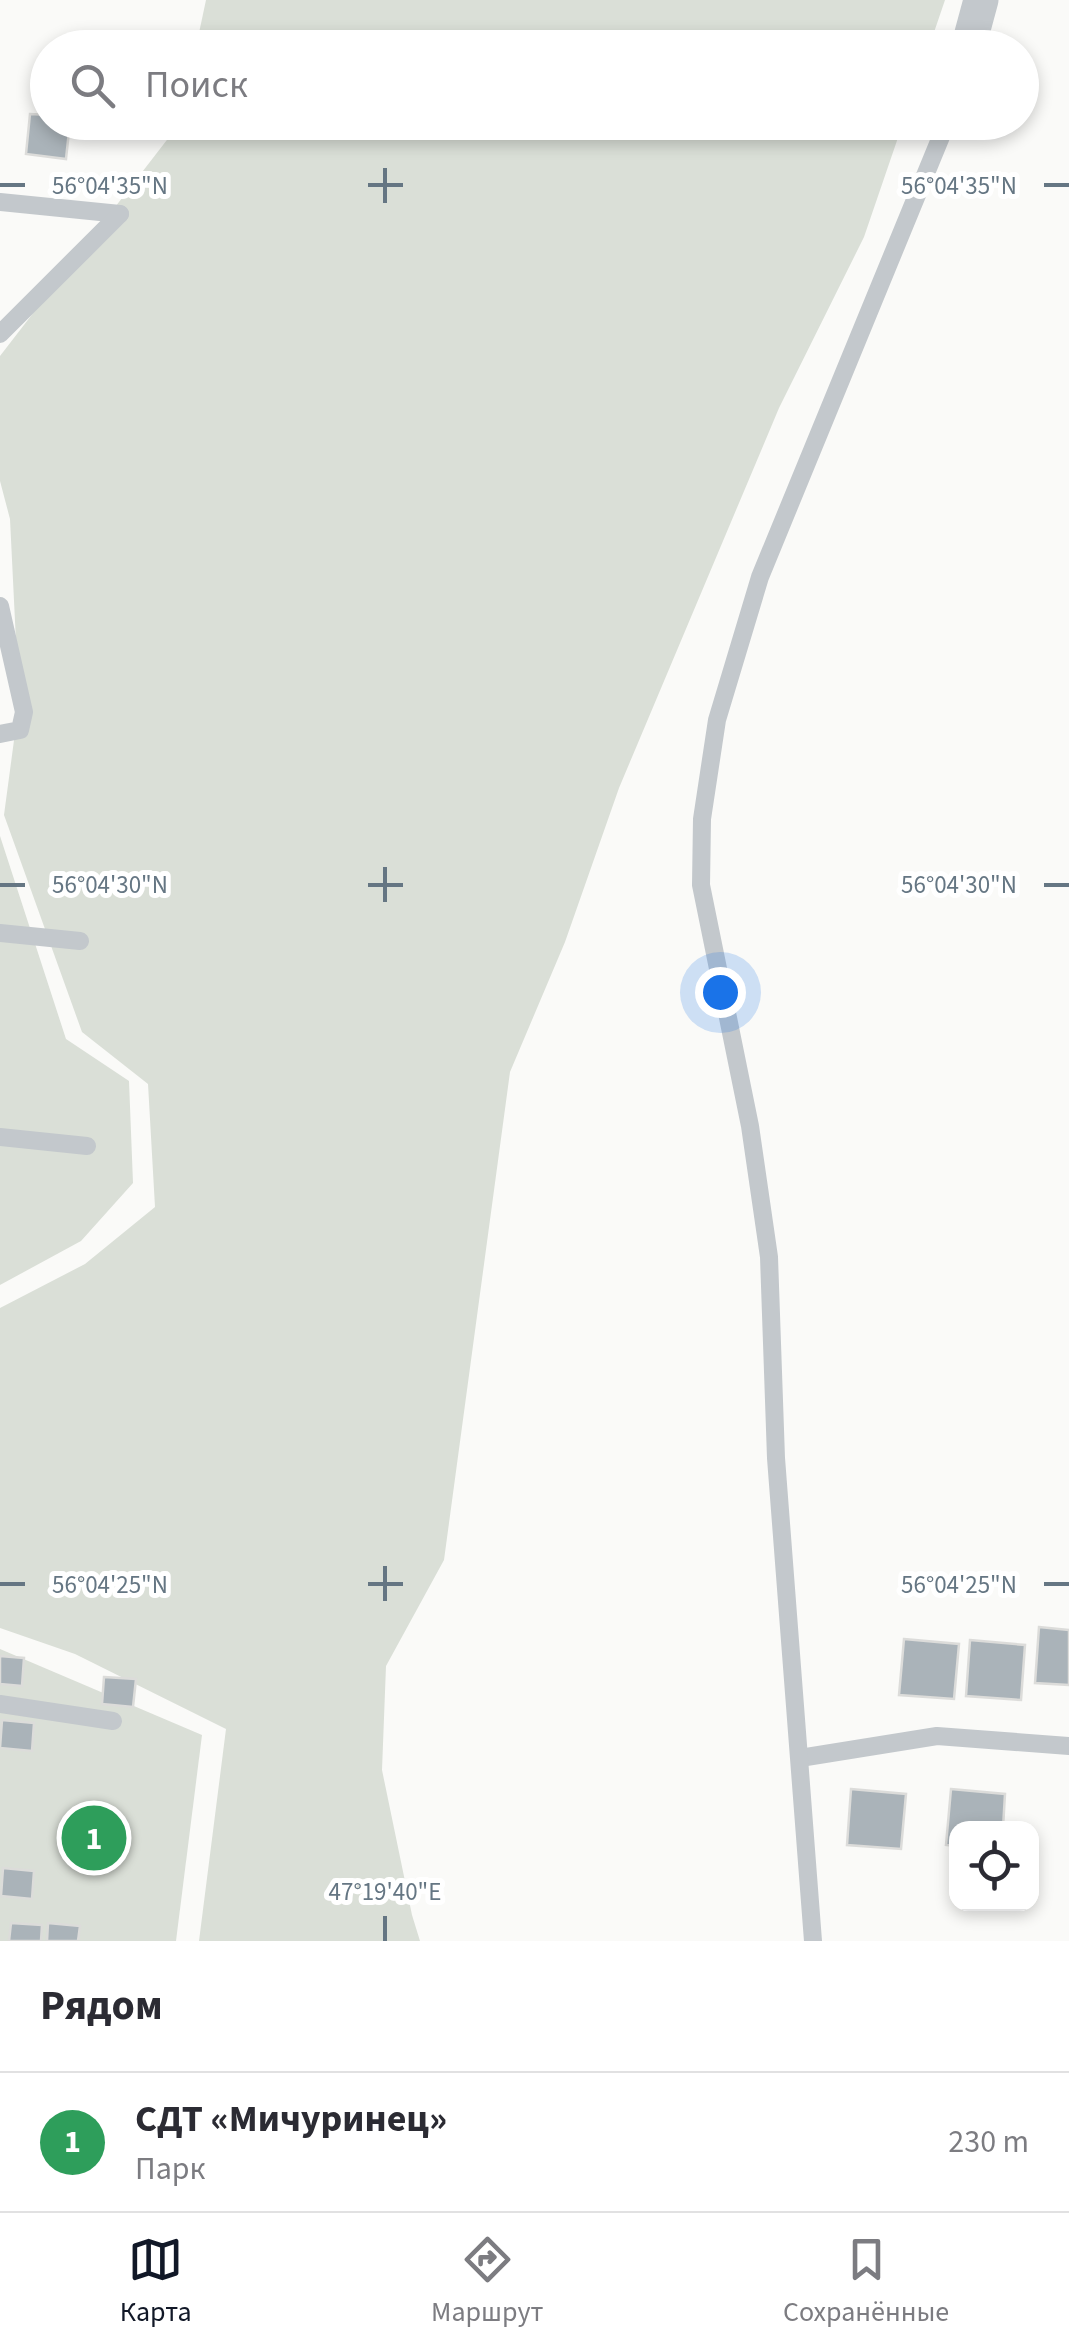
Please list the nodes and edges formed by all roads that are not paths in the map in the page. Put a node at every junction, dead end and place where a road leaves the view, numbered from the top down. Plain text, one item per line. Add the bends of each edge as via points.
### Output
1 (980, 0) edge
2 (972, 30) edge
3 (939, 140) edge
4 (0, 202) edge
5 (0, 334) edge
6 (0, 606) edge
7 (0, 734) edge
8 (0, 933) edge
9 (80, 942) dead end
10 (0, 1137) edge
11 (87, 1146) dead end
12 (0, 1704) edge
13 (113, 1722) dead end
14 (1069, 1746) edge
15 (800, 1758) junction
16 (813, 1941) edge

1 - 2 street
3 - 15 lane via 760,578 717,720 702,818 701,884 750,1126 768,1257
4 - 5 lane via 120,214
6 - 7 lane via 24,712 20,730
8 - 9 lane
10 - 11 lane
12 - 13 lane
14 - 15 lane via 937,1736
15 - 16 lane

